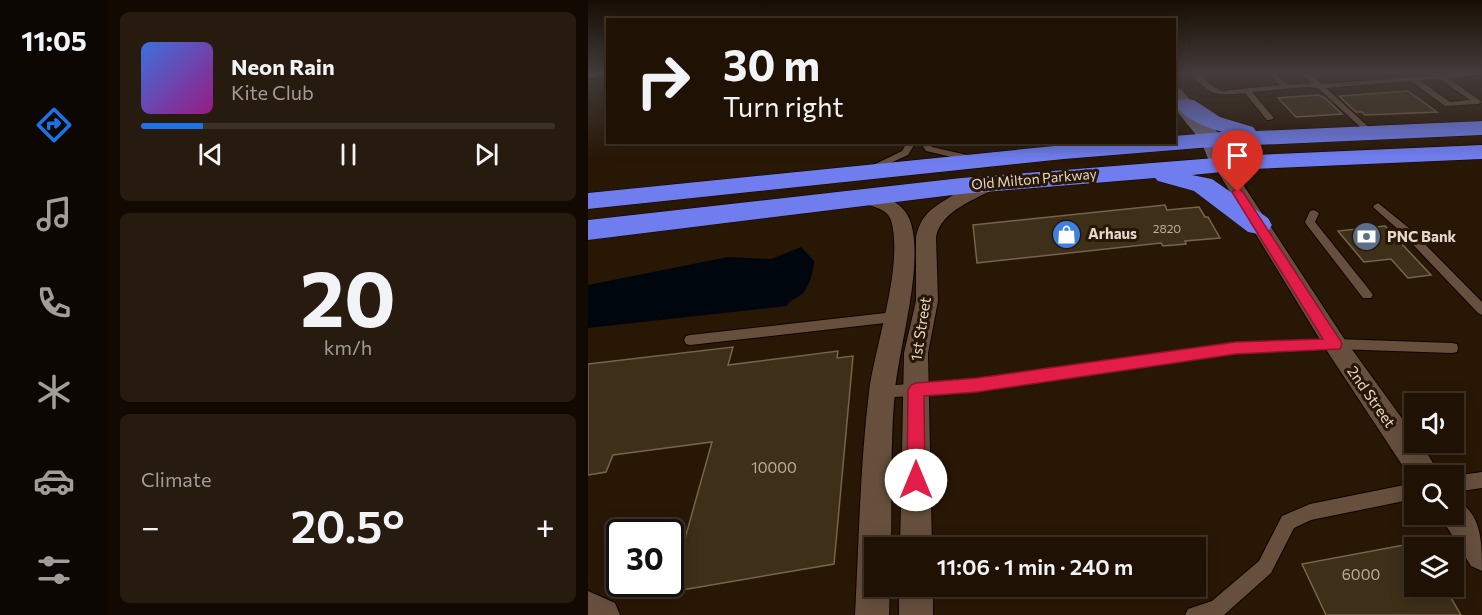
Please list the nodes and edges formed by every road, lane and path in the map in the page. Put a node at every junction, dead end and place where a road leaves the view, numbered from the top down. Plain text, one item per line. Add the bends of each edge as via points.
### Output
1 (1255, 101) edge
2 (1336, 101) edge
3 (1443, 101) edge
4 (1476, 101) edge
5 (1178, 105) edge
6 (1276, 127) junction
7 (1482, 128) edge
8 (1369, 132) junction
9 (1203, 141) junction
10 (1176, 143) edge
11 (911, 144) edge
12 (925, 144) edge
13 (1154, 144) edge
14 (1482, 152) edge
15 (980, 160) junction
16 (1221, 164) junction
17 (1136, 170) junction
18 (992, 183) junction
19 (864, 184) junction
20 (588, 201) edge
21 (1378, 206) dead end
22 (1314, 213) dead end
23 (1258, 225) junction
24 (588, 230) edge
25 (1367, 296) dead end
26 (1482, 310) edge
27 (894, 317) junction
28 (690, 340) dead end
29 (1335, 344) junction
30 (1452, 348) dead end
31 (916, 390) junction
32 (882, 392) junction
33 (1418, 465) edge
34 (1482, 480) edge
35 (1464, 483) edge
36 (1404, 493) edge
37 (1462, 525) edge
38 (875, 537) edge
39 (916, 537) edge
40 (1482, 555) edge
41 (873, 597) edge
42 (916, 597) edge
43 (588, 608) edge
44 (603, 615) edge
45 (872, 615) edge
46 (916, 615) edge
47 (1194, 615) edge

1 - 6 lane
2 - 8 lane
3 - 4 lane via 1448,104
5 - 6 highway via 1227,128
5 - 9 street
6 - 8 highway, Old Milton Parkway
6 - 9 highway, Old Milton Parkway
7 - 8 highway, Old Milton Parkway
9 - 10 highway, Old Milton Parkway
9 - 16 street
11 - 19 lane via 905,153
12 - 15 lane via 929,149
13 - 15 highway, Old Milton Parkway
14 - 16 highway, Old Milton Parkway
15 - 19 highway, Old Milton Parkway
16 - 17 highway, Old Milton Parkway
16 - 23 street, 2nd Street
17 - 18 highway, Old Milton Parkway
17 - 23 highway via 1203,185
18 - 19 highway, Old Milton Parkway
18 - 31 street, 1st Street via 946,208 928,227 928,282 916,353
19 - 20 highway, Old Milton Parkway
19 - 24 highway, Old Milton Parkway
19 - 27 street, 1st Street via 900,221 903,250
21 - 26 lane
22 - 25 lane via 1310,222
23 - 29 street, 2nd Street
27 - 28 lane
27 - 32 street, 1st Street
29 - 30 lane
29 - 31 lane via 1236,348
29 - 33 street, 2nd Street
31 - 32 lane
31 - 39 street, 1st Street
32 - 38 street, 1st Street
34 - 35 lane
36 - 47 lane via 1310,512 1288,522 1264,567 1217,609
37 - 40 street
41 - 45 street
42 - 46 street
43 - 44 street

